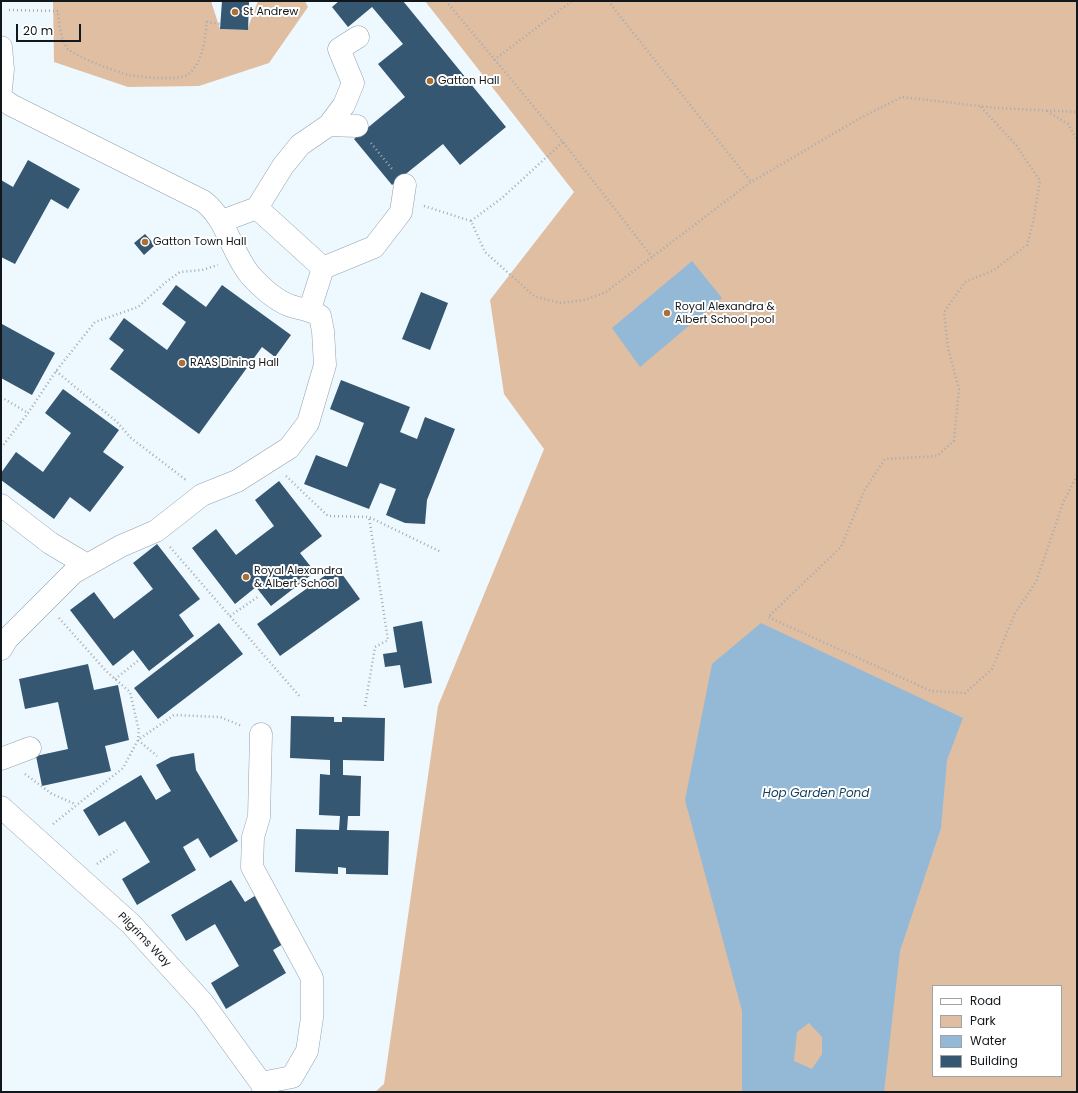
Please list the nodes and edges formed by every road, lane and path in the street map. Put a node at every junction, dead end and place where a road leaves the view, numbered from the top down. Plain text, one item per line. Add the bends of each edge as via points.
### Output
1 (446, 1) edge
2 (572, 1) edge
3 (585, 1) edge
4 (599, 1) edge
5 (608, 1) edge
6 (9, 10) dead end
7 (221, 24) dead end
8 (358, 37) dead end
9 (1, 47) edge
10 (494, 60) junction
11 (1, 89) edge
12 (1, 98) edge
13 (981, 107) junction
14 (1046, 111) junction
15 (1077, 112) edge
16 (329, 125) junction
17 (356, 126) joint
18 (1077, 140) edge
19 (563, 142) junction
20 (751, 182) junction
21 (405, 185) junction
22 (257, 208) junction
23 (471, 221) junction
24 (222, 222) junction
25 (652, 257) junction
26 (239, 258) junction
27 (323, 268) junction
28 (310, 309) junction
29 (56, 371) junction
30 (1, 397) edge
31 (28, 412) junction
32 (1, 448) edge
33 (271, 461) junction
34 (1077, 475) edge
35 (202, 495) junction
36 (1, 505) edge
37 (369, 517) junction
38 (156, 531) junction
39 (441, 552) dead end
40 (87, 565) junction
41 (259, 596) dead end
42 (44, 602) junction
43 (230, 616) junction
44 (1, 649) edge
45 (139, 660) dead end
46 (115, 679) junction
47 (301, 698) dead end
48 (365, 706) dead end
49 (260, 734) joint
50 (138, 740) junction
51 (30, 748) dead end
52 (157, 756) dead end
53 (2, 758) edge
54 (75, 804) junction
55 (1, 807) edge
56 (36, 838) junction
57 (263, 1087) edge

1 - 10 path
2 - 10 path
3 - 4 path
5 - 20 path
6 - 7 path via 58,11 62,38 69,49 77,56 129,75 176,78 186,75 197,62 204,46 207,22
8 - 16 lane via 339,49 353,83 344,105
9 - 11 lane
10 - 19 path
12 - 24 lane via 11,106 203,201 214,209
13 - 14 path
13 - 20 path via 902,97 862,117
13 - 34 path via 1016,145 1040,181 1027,245 994,270 965,282 944,312 948,348 959,389 954,441 936,456 885,459 864,491 841,547 768,617 930,691 965,693 992,669 1015,613 1036,582 1063,504
14 - 15 path
14 - 18 path via 1068,124
16 - 17 lane
16 - 22 lane via 300,145 283,166
17 - 21 path
19 - 23 path via 502,198
19 - 25 path
20 - 25 path
21 - 23 path via 416,204
21 - 27 lane via 401,212 374,247
22 - 24 lane
22 - 27 lane
23 - 25 path via 485,252 490,257 534,296 560,303 584,300 606,292
24 - 26 lane
26 - 28 lane via 267,291 290,306
26 - 29 path via 202,270 180,272 138,307 96,322
27 - 28 lane
28 - 33 lane via 320,316 325,365 308,423 288,448
29 - 31 path
29 - 35 path via 108,414 131,438 183,477
30 - 31 path
31 - 32 path
33 - 35 lane via 237,482
33 - 37 path via 328,516
35 - 38 lane
36 - 40 lane via 50,543
37 - 39 path
37 - 48 path via 388,640 375,647
38 - 40 lane via 121,546
38 - 43 path
40 - 42 lane via 72,573
41 - 43 path
42 - 44 lane via 7,639
42 - 46 path
43 - 47 path
45 - 46 path
46 - 50 path via 130,692 139,731
49 - 50 path via 220,717 174,716
49 - 57 lane via 259,817 253,838 252,867 312,978 312,1018 307,1051 292,1077
50 - 52 path
50 - 54 path via 123,768
51 - 53 lane
53 - 54 path via 52,794
54 - 56 path
55 - 56 lane, Pilgrims Way
56 - 57 lane, Pilgrims Way via 131,924 203,1003

